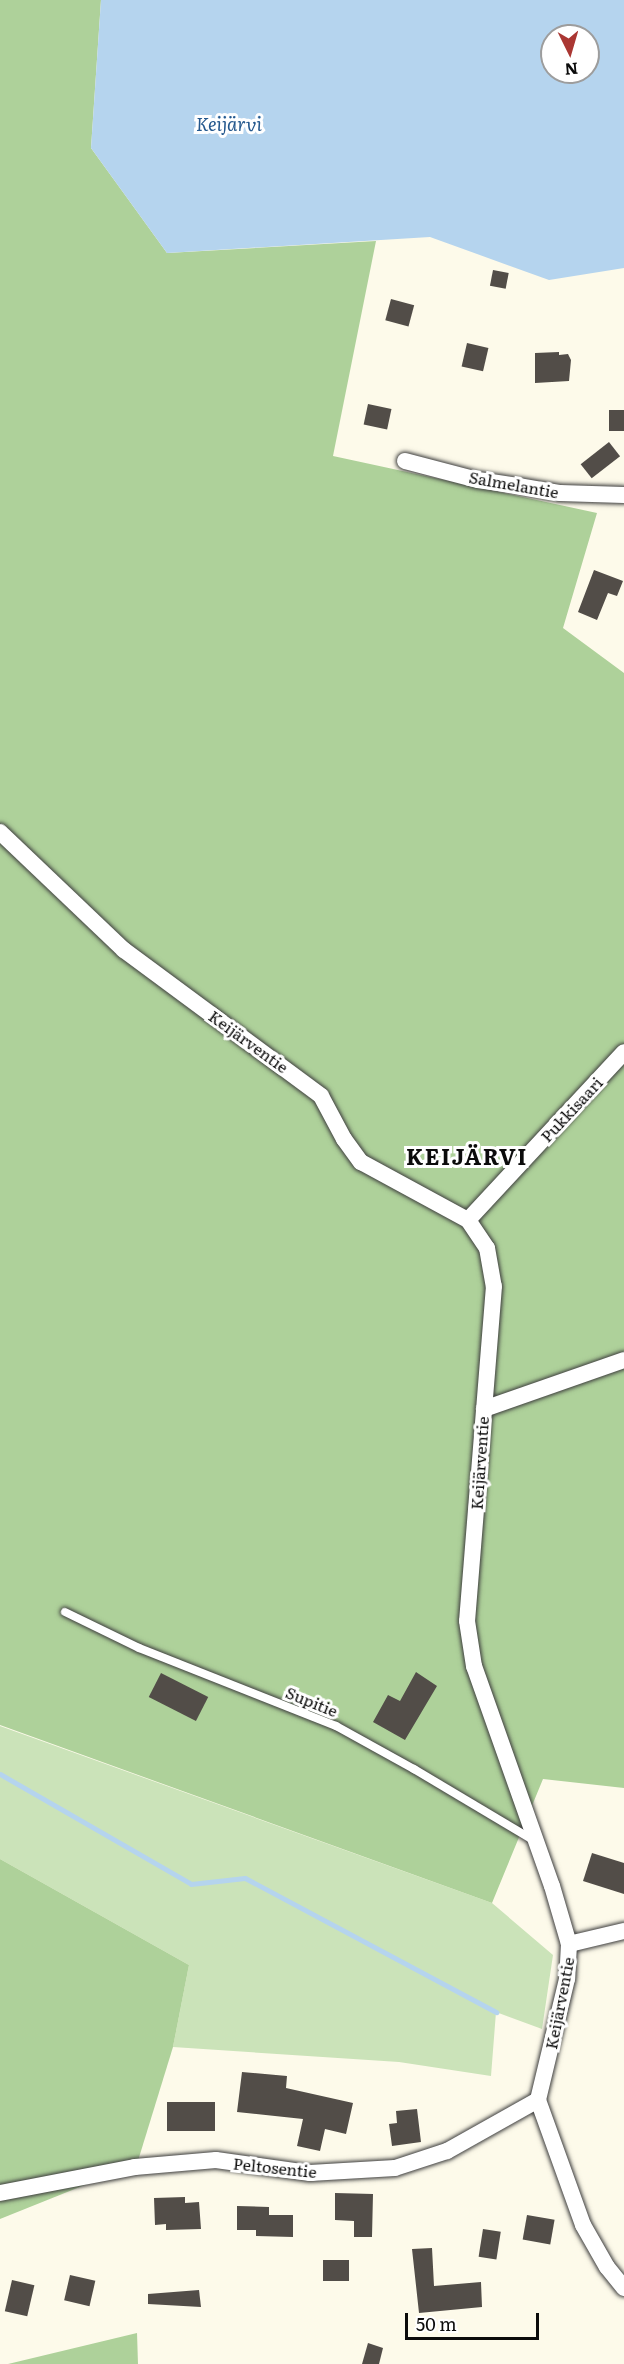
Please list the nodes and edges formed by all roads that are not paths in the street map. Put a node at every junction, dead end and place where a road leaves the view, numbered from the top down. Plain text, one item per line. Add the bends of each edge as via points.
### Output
1 (405, 460) dead end
2 (624, 495) edge
3 (0, 832) edge
4 (624, 1052) edge
5 (468, 1220) junction
6 (624, 1360) edge
7 (484, 1409) junction
8 (65, 1612) dead end
9 (536, 1842) junction
10 (624, 1931) edge
11 (569, 1944) junction
12 (538, 2100) junction
13 (0, 2193) edge
14 (624, 2289) edge

1 - 2 street, Salmelantie via 478,480 560,493
3 - 5 street, Keijärventie via 124,950 321,1096 361,1162
4 - 5 street, Pukkisaari
5 - 7 street, Keijärventie via 487,1248 494,1286
6 - 7 street
7 - 9 street, Keijärventie via 467,1621 474,1666
8 - 9 lane, Supitie via 139,1648 336,1726
9 - 11 street, Keijärventie
10 - 11 street
11 - 12 street, Keijärventie via 567,1979
12 - 13 street, Peltosentie via 447,2151 395,2168 309,2173 216,2160 135,2167
12 - 14 street via 583,2225

